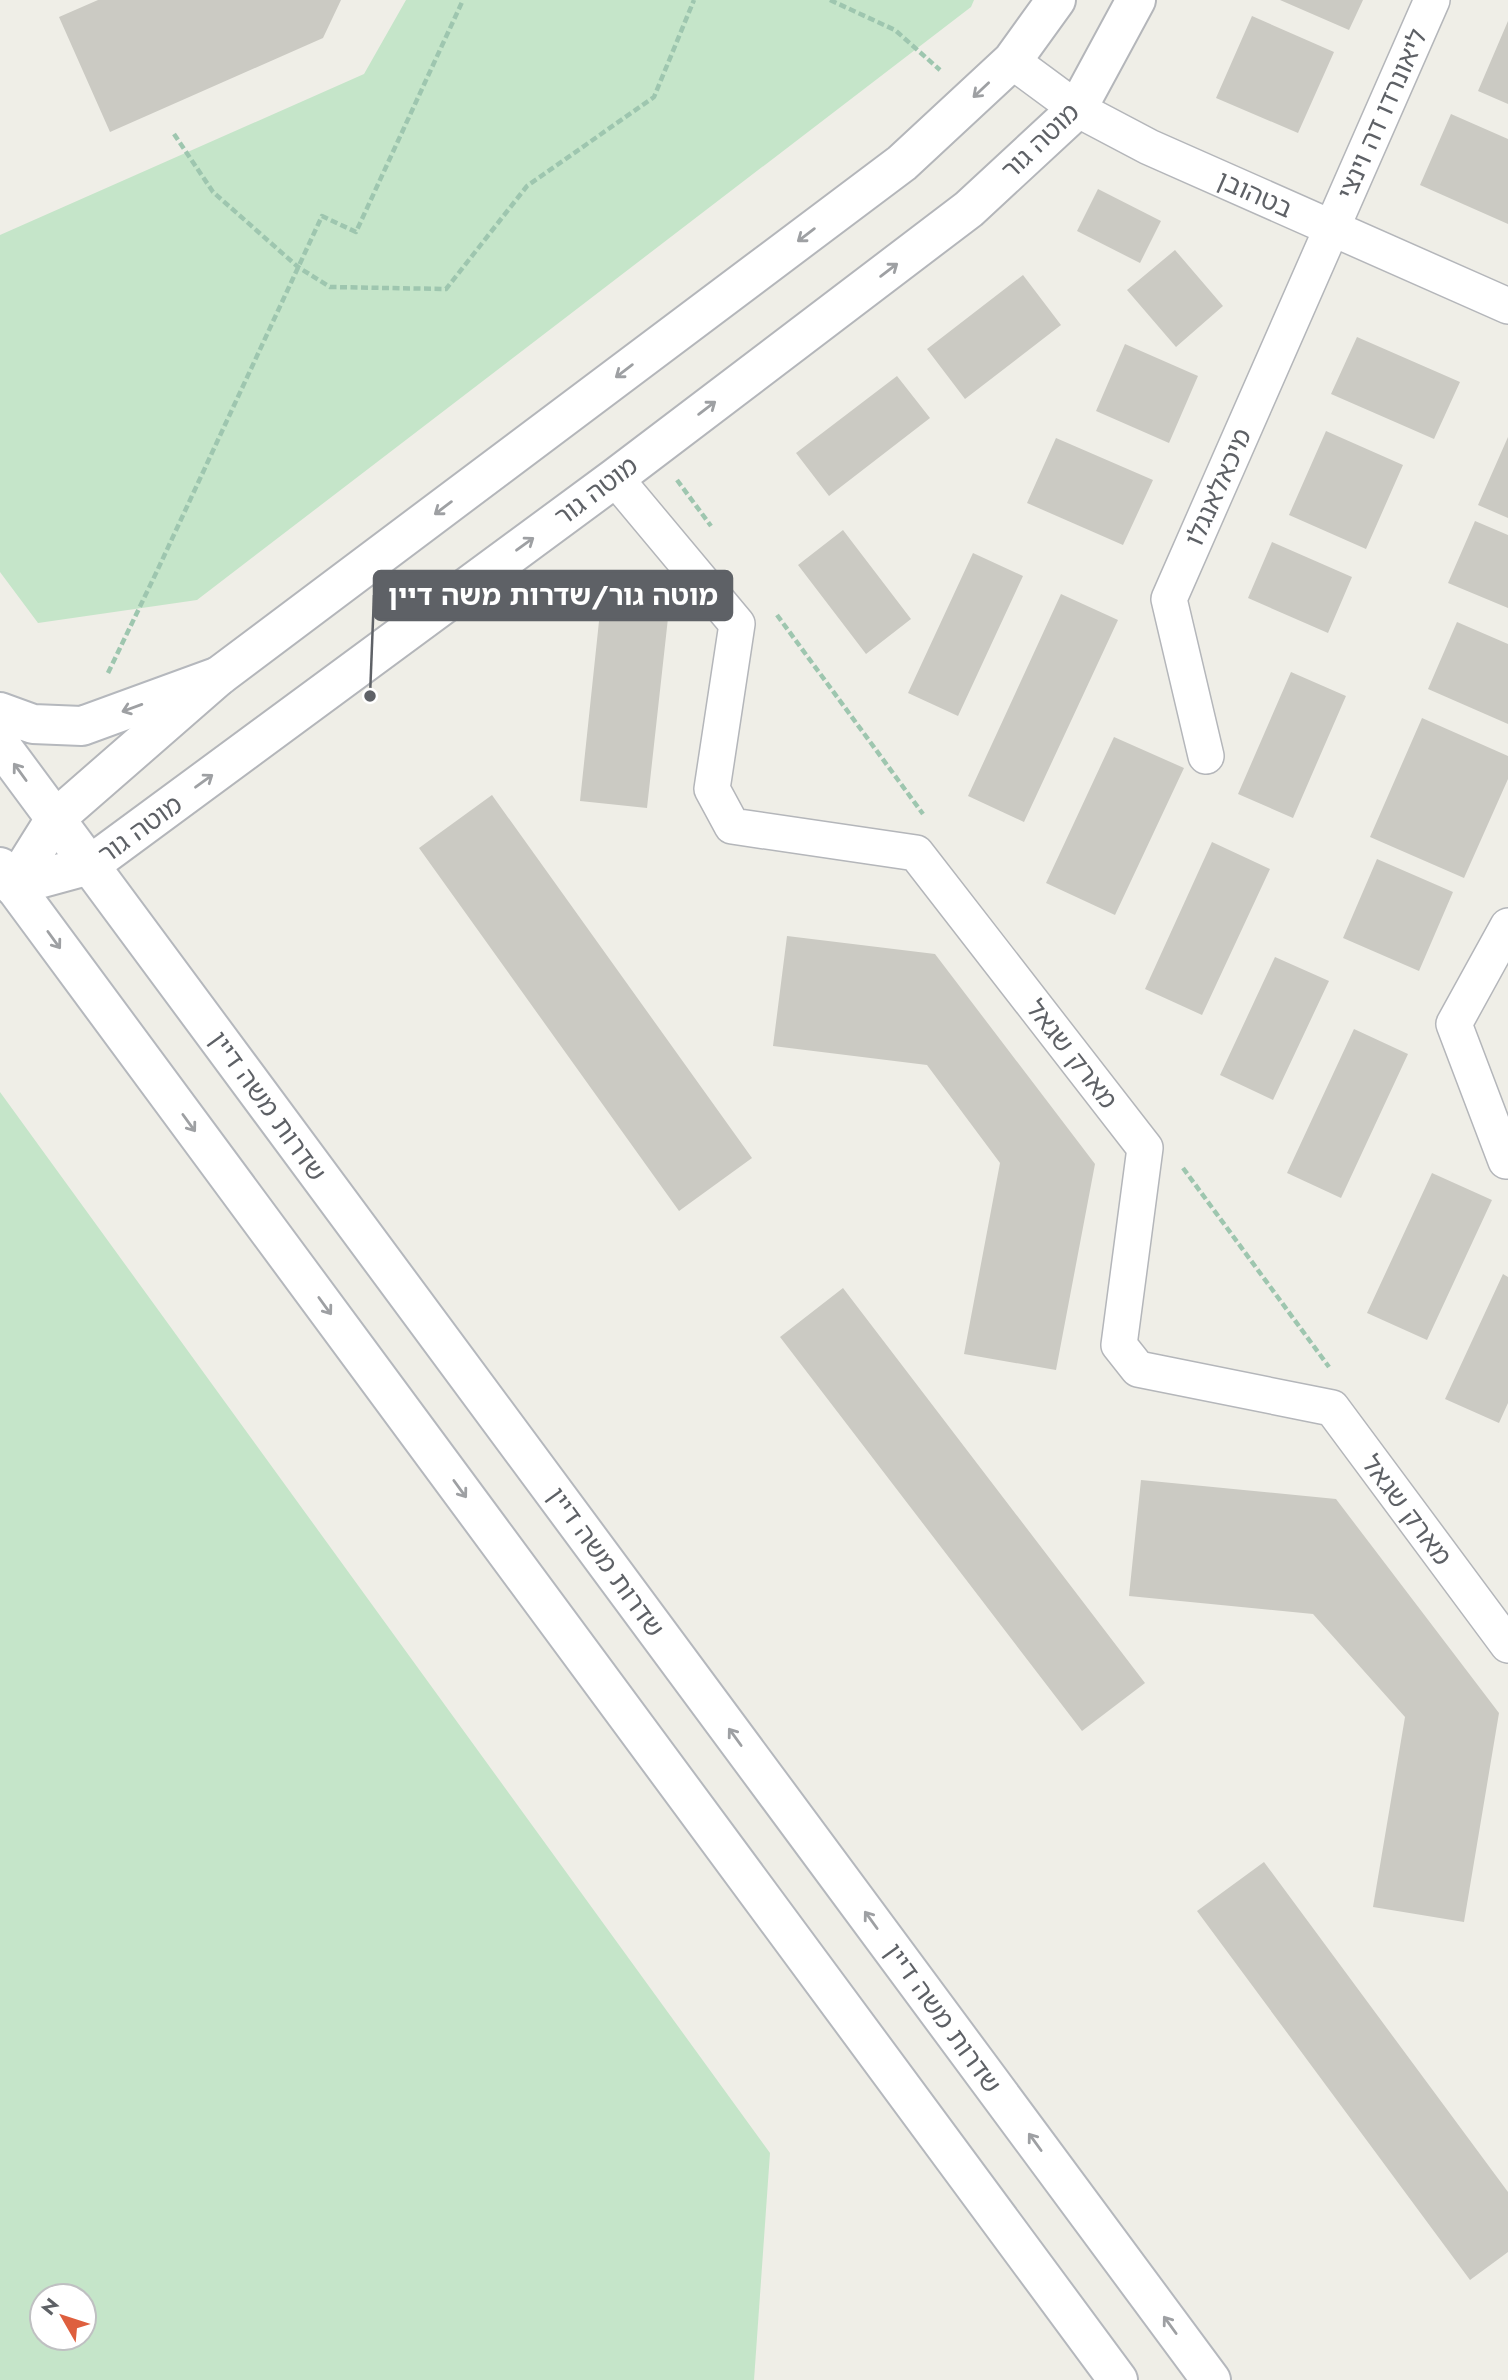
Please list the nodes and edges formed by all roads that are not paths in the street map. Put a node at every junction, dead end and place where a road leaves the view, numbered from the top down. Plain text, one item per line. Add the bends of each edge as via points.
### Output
1 (1056, 0) edge
2 (1136, 0) edge
3 (1432, 0) edge
4 (1013, 61) junction
5 (1077, 109) junction
6 (1332, 228) junction
7 (1508, 306) edge
8 (615, 478) junction
9 (219, 676) junction
10 (0, 712) edge
11 (0, 744) edge
12 (1206, 756) dead end
13 (55, 819) junction
14 (90, 865) junction
15 (7, 876) edge
16 (1508, 926) edge
17 (1506, 1161) edge
18 (1508, 1645) edge
19 (1118, 2380) edge
20 (1211, 2380) edge

1 - 4 main road
2 - 5 main road, מוטה גור
3 - 6 street, ליאונרדו דה וינצי
4 - 5 street, בטהובן
4 -> 9 main road via 902,163
5 - 6 street, בטהובן via 1149,147
8 -> 5 main road, מוטה גור via 969,209
6 - 7 street, בטהובן
6 - 12 street, מיכאלאנגלו via 1169,599
14 -> 8 main road, מוטה גור
8 - 18 street, מארק שגאל via 737,624 712,789 732,826 916,853 1145,1148 1119,1345 1138,1369 1332,1408
9 -> 10 main road via 82,726 33,724
9 - 13 main road
13 -> 11 main road, שדרות משה דיין
13 - 14 main road, שדרות משה דיין
13 - 15 main road
14 - 15 main road, מוטה גור
20 -> 14 main road, שדרות משה דיין
15 -> 19 main road
16 - 17 street via 1454,1024

